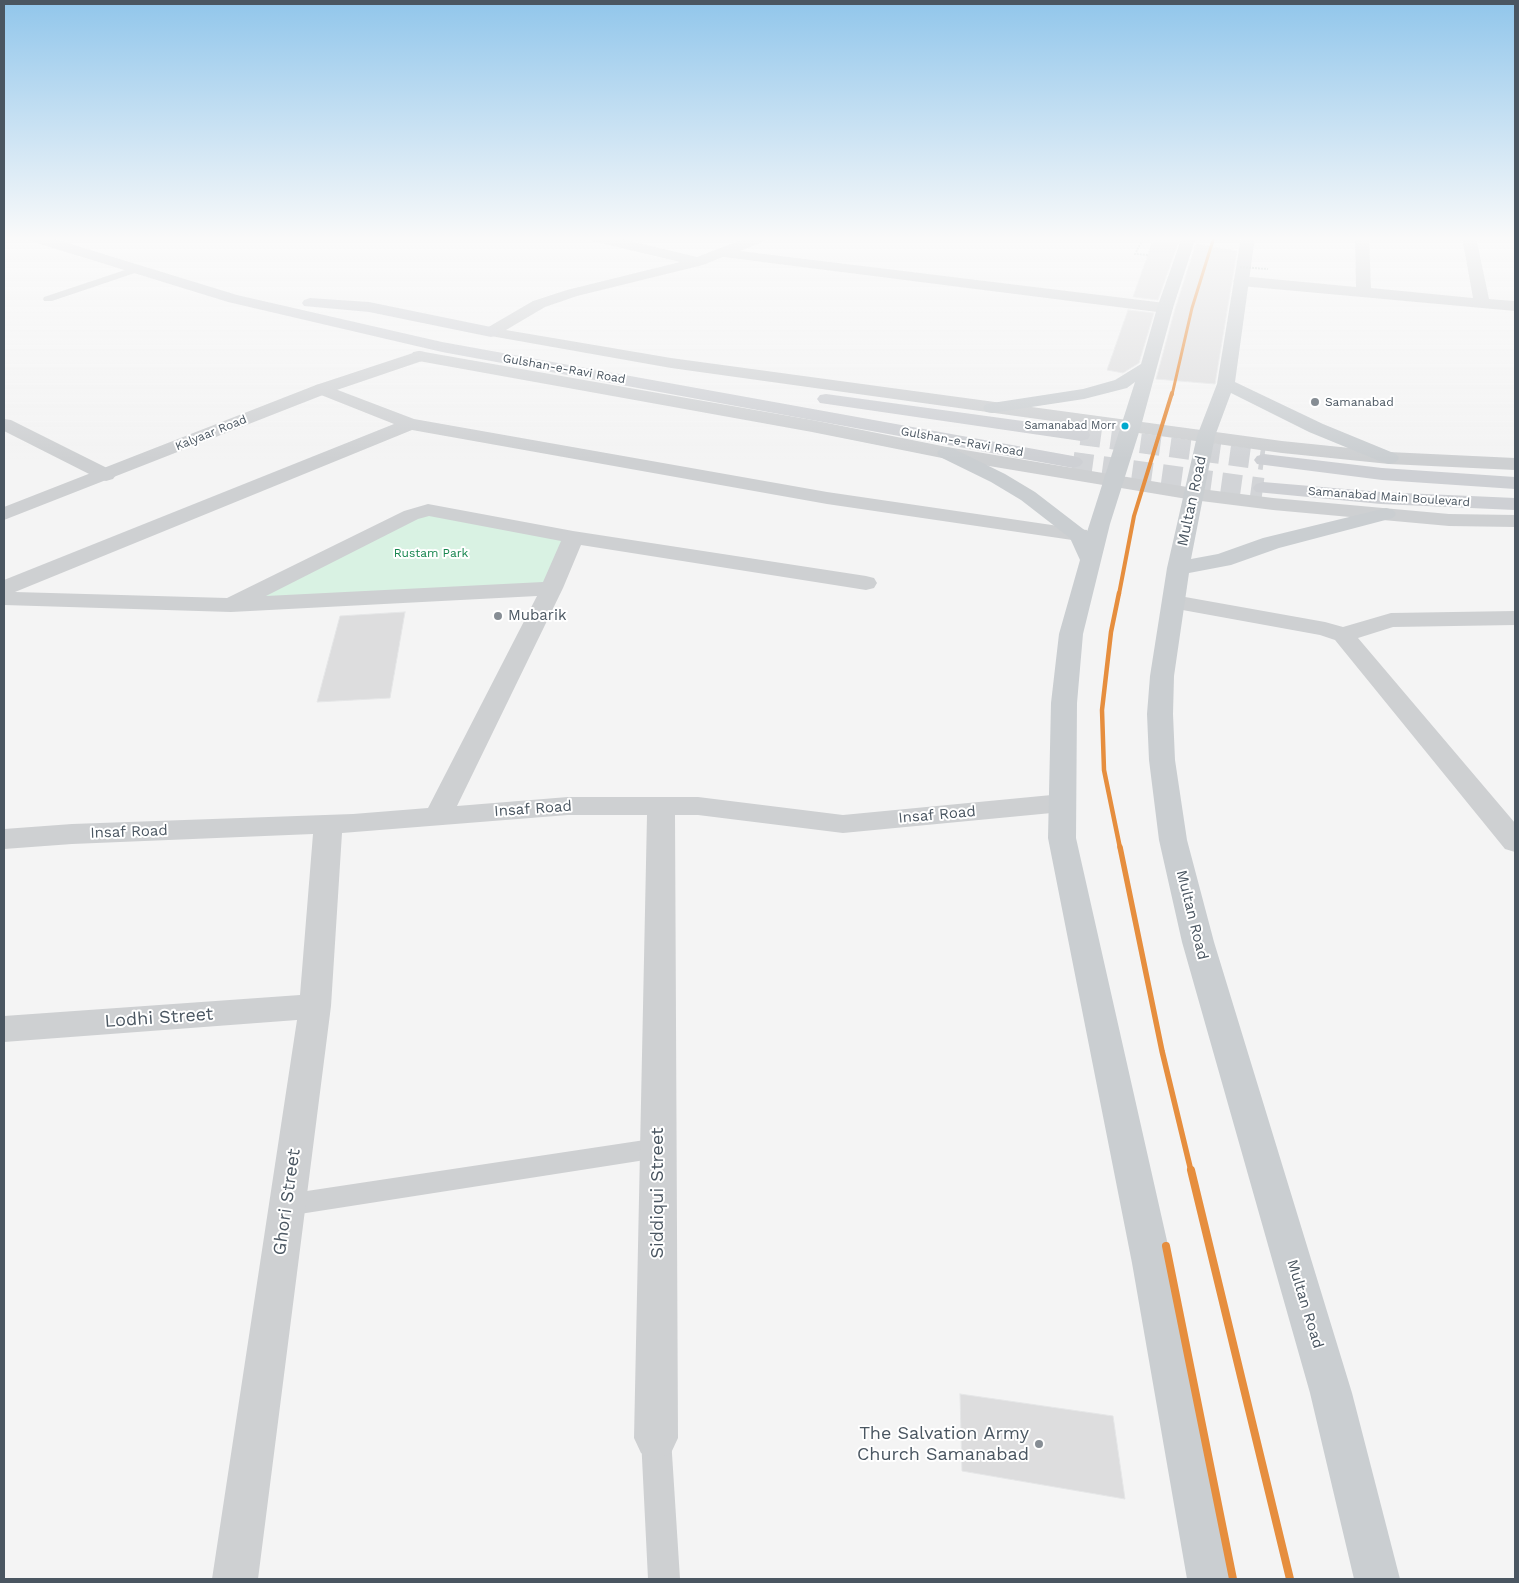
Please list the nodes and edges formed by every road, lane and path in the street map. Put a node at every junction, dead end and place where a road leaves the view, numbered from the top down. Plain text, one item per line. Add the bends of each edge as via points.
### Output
1 (250, 311) edge
2 (285, 311) edge
3 (345, 311) edge
4 (388, 311) edge
5 (527, 311) edge
6 (1163, 311) edge
7 (1236, 311) edge
8 (491, 332) junction
9 (419, 356) junction
10 (1148, 366) junction
11 (1226, 384) junction
12 (322, 389) junction
13 (992, 408) junction
14 (4, 424) edge
15 (410, 424) junction
16 (1132, 426) junction
17 (1081, 435) tunnel mouth
18 (1206, 436) junction
19 (947, 453) junction
20 (1389, 458) junction
21 (1264, 460) tunnel mouth
22 (1073, 462) tunnel mouth
23 (1515, 464) edge
24 (106, 475) junction
25 (1115, 481) junction
26 (1515, 483) edge
27 (1263, 488) tunnel mouth
28 (1193, 494) junction
29 (1515, 504) edge
30 (4, 514) edge
31 (1386, 514) junction
32 (1515, 521) edge
33 (572, 537) junction
34 (1085, 547) junction
35 (1178, 568) junction
36 (866, 583) dead end
37 (4, 588) edge
38 (552, 588) junction
39 (4, 598) edge
40 (1174, 602) junction
41 (231, 604) junction
42 (1515, 618) edge
43 (1343, 635) junction
44 (1062, 803) junction
45 (662, 806) junction
46 (437, 816) junction
47 (328, 824) junction
48 (4, 840) edge
49 (1515, 842) edge
50 (315, 1006) junction
51 (4, 1029) edge
52 (658, 1148) junction
53 (287, 1205) junction
54 (656, 1438) joint
55 (235, 1579) edge
56 (664, 1579) edge
57 (1210, 1579) edge
58 (1377, 1579) edge

1 - 9 main road
2 - 22 main road, Gulshan-e-Ravi Road via 442,347
3 - 17 main road, Gulshan-e-Ravi Road via 459,338 678,377
4 - 8 main road
5 - 8 street
6 - 10 main road
7 - 11 main road, Multan Road
8 - 13 street via 671,363
9 - 12 street, Kalyaar Road
9 - 19 street
10 - 13 main road via 1121,384 1084,394
10 - 16 main road
11 - 18 main road, Multan Road
11 - 20 main road via 1316,428
12 - 15 street
12 - 24 street, Kalyaar Road
13 - 16 street
14 - 24 street
15 - 34 street
15 - 37 street
16 - 18 street
16 - 25 main road
18 - 20 street
18 - 28 main road, Multan Road
19 - 25 street
19 - 34 main road via 1028,496
20 - 23 street
21 - 26 main road, Samanabad Main Boulevard via 1382,474
24 - 30 street, Kalyaar Road
25 - 28 street
25 - 34 main road via 1100,524
27 - 29 main road, Samanabad Main Boulevard via 1381,498
28 - 31 street
28 - 35 main road, Multan Road
31 - 32 street via 1450,520
31 - 35 main road via 1271,543 1223,560
33 - 36 street
33 - 38 street
33 - 41 street via 428,510 411,515
34 - 44 main road via 1064,703
35 - 40 main road, Multan Road
38 - 41 street
38 - 46 street
39 - 41 street
40 - 43 street
40 - 58 main road, Multan Road via 1162,676 1160,714 1162,760 1173,840 1198,942 1331,1393
42 - 43 street via 1391,620
43 - 49 street
44 - 45 street, Insaf Road via 843,824 698,806
44 - 57 main road via 1062,838 1152,1263
45 - 46 street, Insaf Road via 568,806
45 - 52 street, Siddiqui Street
46 - 47 street, Insaf Road
47 - 48 street, Insaf Road via 72,834
47 - 50 street, Ghori Street
50 - 51 street, Lodhi Street
50 - 53 street, Ghori Street
52 - 53 lane
52 - 54 street, Siddiqui Street
53 - 55 street, Ghori Street
54 - 56 lane, Siddiqui Street

